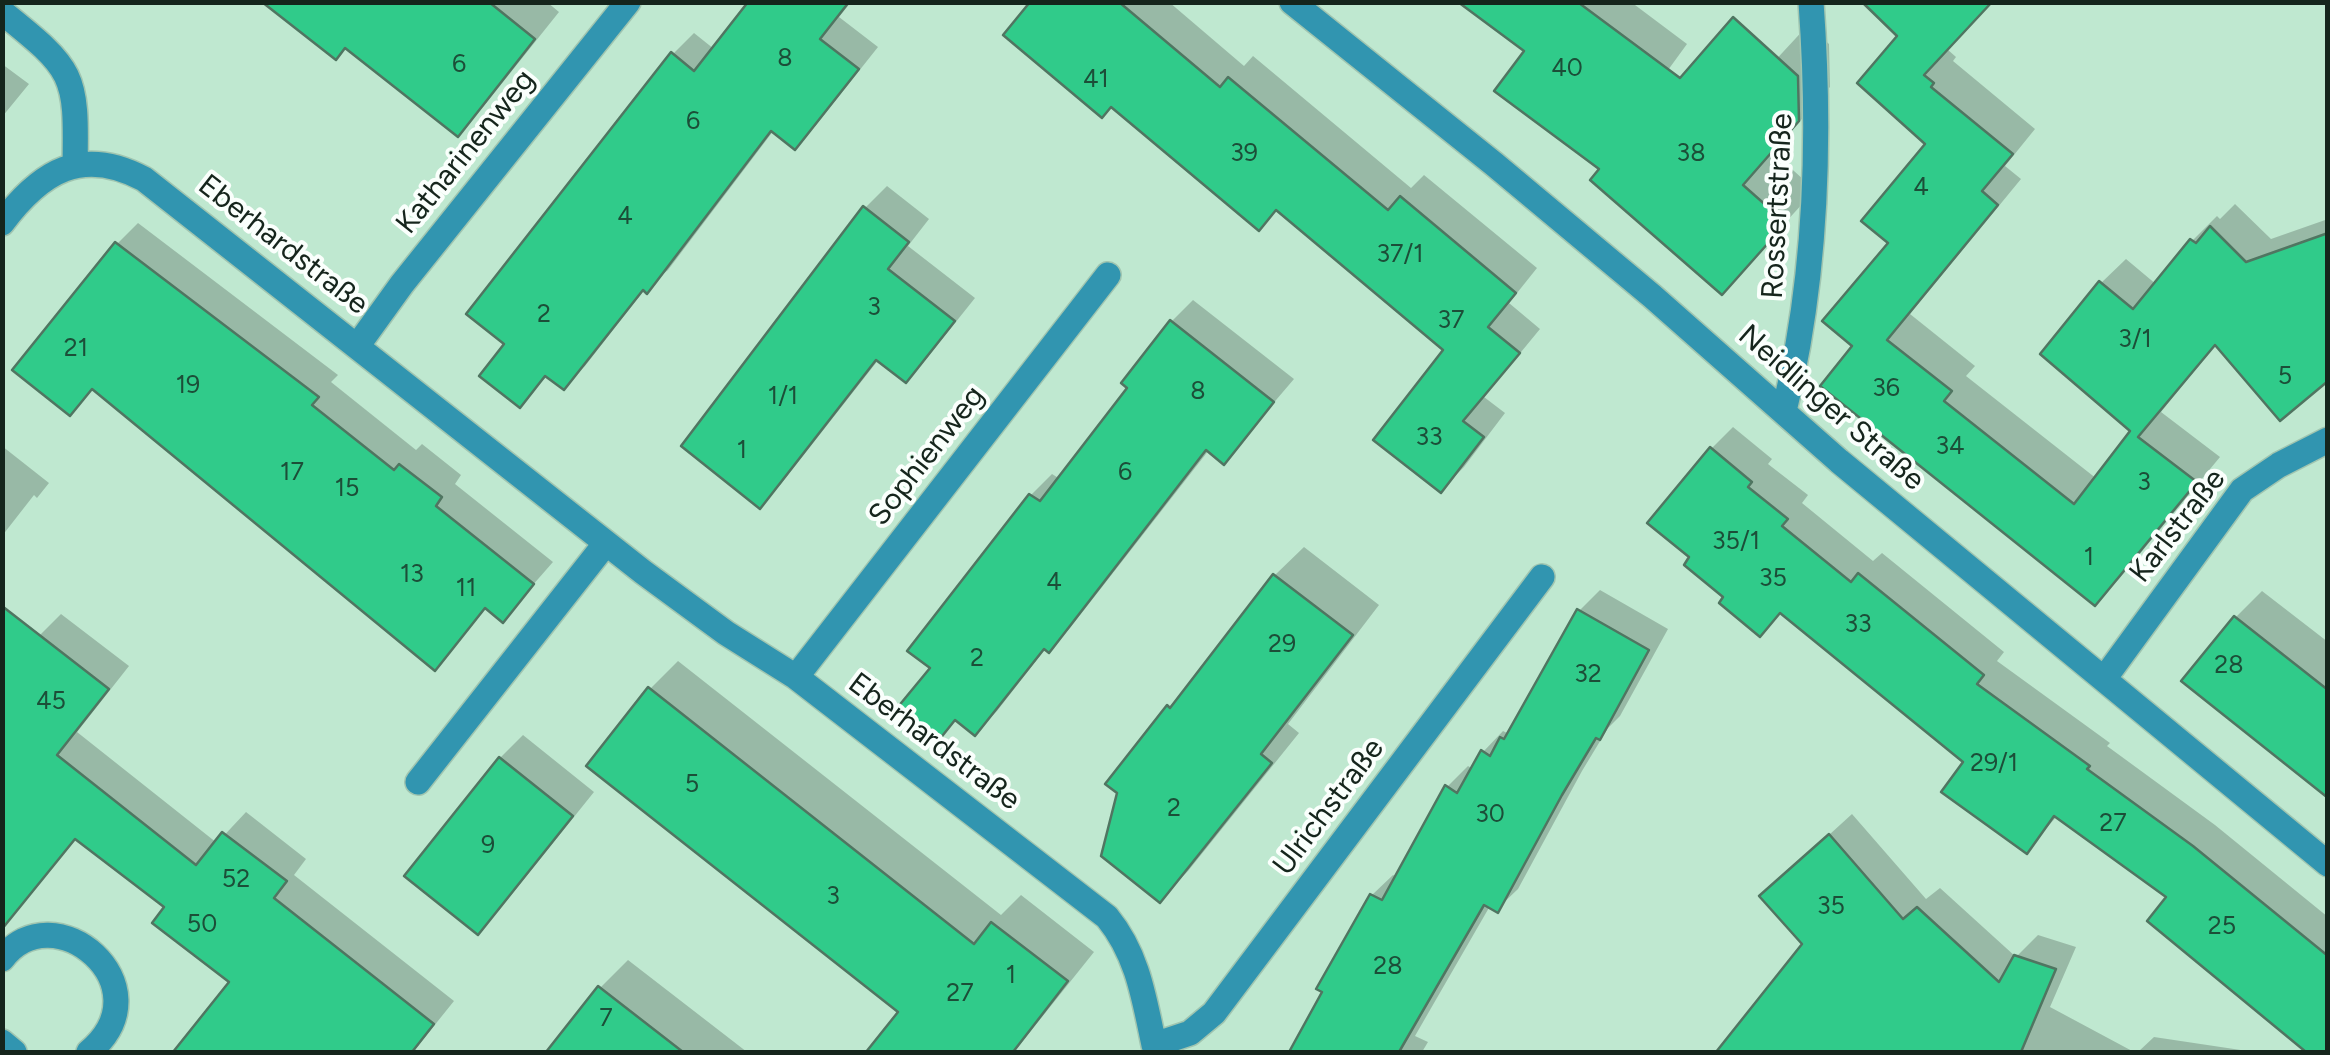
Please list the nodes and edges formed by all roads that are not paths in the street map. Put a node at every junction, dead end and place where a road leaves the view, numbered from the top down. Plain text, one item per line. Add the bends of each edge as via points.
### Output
1 (628, 2) edge
2 (1292, 2) edge
3 (1811, 2) edge
4 (2, 12) edge
5 (76, 166) junction
6 (2, 224) edge
7 (1108, 275) dead end
8 (358, 345) junction
9 (1784, 411) junction
10 (2328, 440) edge
11 (606, 544) junction
12 (1542, 577) dead end
13 (796, 677) junction
14 (2104, 678) junction
15 (418, 782) dead end
16 (2328, 864) edge
17 (2, 959) edge
18 (2, 1042) edge
19 (1153, 1049) edge
20 (14, 1052) edge
21 (89, 1052) edge

1 - 8 street, Katharinenweg
2 - 9 street, Neidlinger Straße
3 - 9 street, Rossertstraße via 1814,190 1804,318
4 - 5 street via 62,65 76,108
5 - 6 street via 27,193
5 - 8 street, Eberhardstraße via 111,165 144,179
7 - 13 street, Sophienweg
8 - 11 street, Eberhardstraße
9 - 14 street, Neidlinger Straße
10 - 14 street, Karlstraße via 2242,490
11 - 13 street, Eberhardstraße
11 - 15 street
12 - 19 street, Ulrichstraße via 1214,1014
13 - 19 street, Eberhardstraße via 1108,917 1133,957
14 - 16 street, Neidlinger Straße
17 - 21 street via 27,941 51,936 74,940 101,959 116,990 115,1008 112,1024
18 - 20 street

